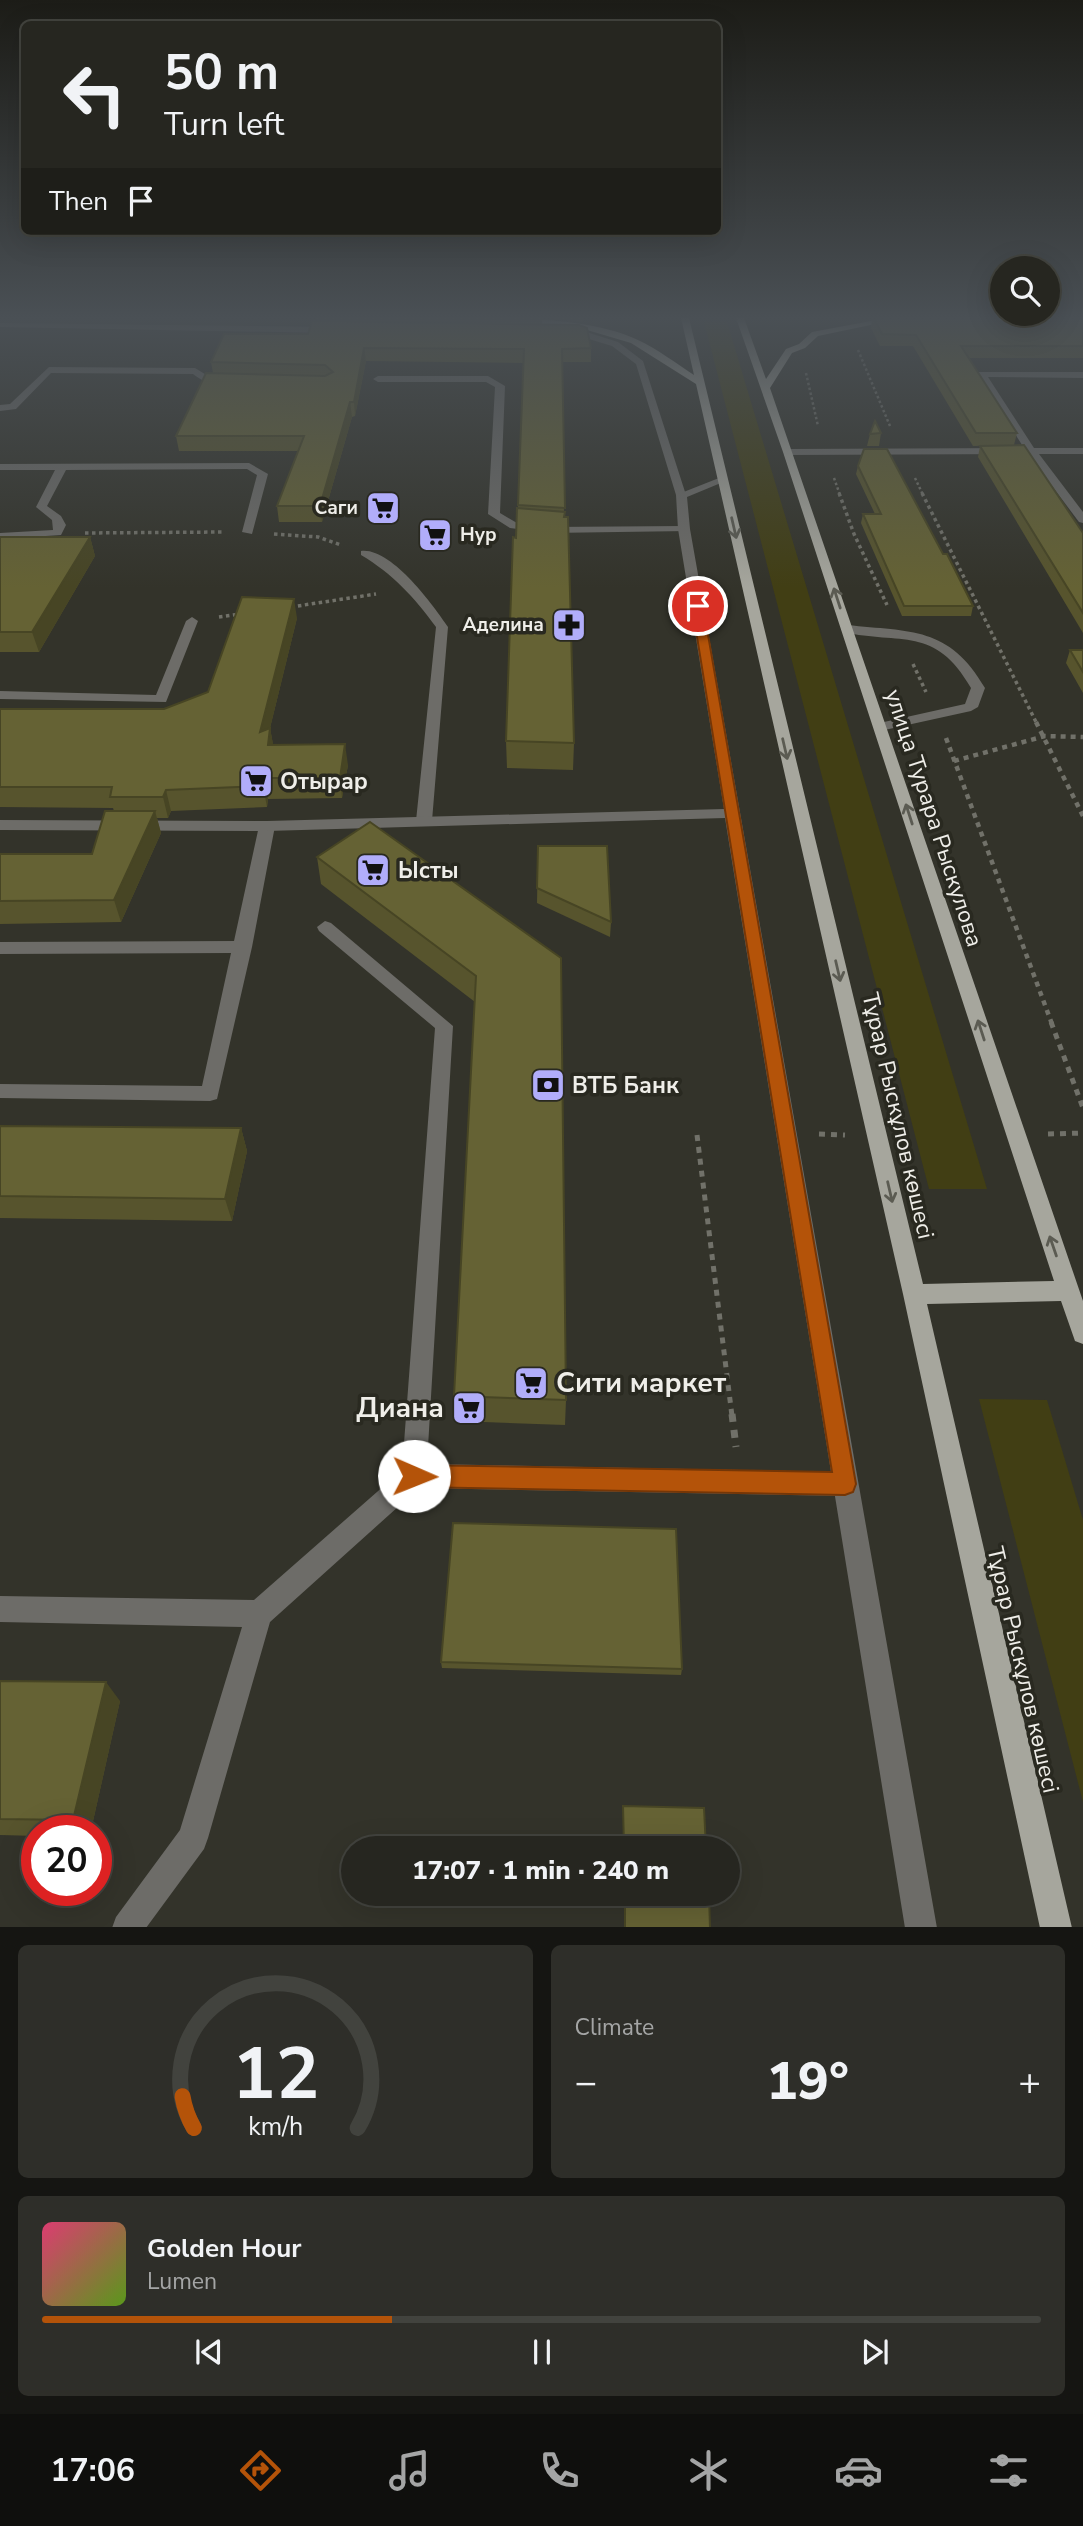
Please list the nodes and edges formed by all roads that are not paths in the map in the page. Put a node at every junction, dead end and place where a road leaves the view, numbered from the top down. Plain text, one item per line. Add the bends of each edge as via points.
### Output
1 (499, 408) edge
2 (654, 408) edge
3 (705, 408) edge
4 (772, 408) edge
5 (1004, 408) edge
6 (1031, 451) junction
7 (1083, 451) edge
8 (788, 452) junction
9 (0, 467) edge
10 (62, 467) junction
11 (723, 480) junction
12 (681, 495) junction
13 (1083, 520) edge
14 (684, 529) junction
15 (248, 532) road end
16 (0, 536) edge
17 (365, 553) road end
18 (192, 621) road end
19 (847, 629) junction
20 (0, 695) edge
21 (880, 727) junction
22 (734, 813) junction
23 (424, 821) junction
24 (0, 825) edge
25 (267, 826) junction
26 (325, 927) dead end
27 (243, 947) junction
28 (0, 948) edge
29 (0, 1091) edge
30 (1069, 1291) junction
31 (914, 1294) junction
32 (1083, 1334) edge
33 (414, 1476) junction
34 (845, 1484) junction
35 (0, 1609) edge
36 (259, 1614) junction
37 (127, 1927) edge
38 (921, 1927) edge
39 (1056, 1927) edge

1 - 14 street via 494,514 514,526 549,530
2 - 12 street
3 - 11 main road, Тұрар Рыскұлов көшесі
4 - 8 main road, улица Турара Рыскулова
5 - 6 street
6 - 7 street
6 - 8 street
6 - 13 street
19 -> 8 main road, улица Турара Рыскулова
9 - 10 street
10 - 15 street via 249,466 263,474
10 - 16 street via 41,507 57,518 57,533
11 - 12 street
11 -> 31 main road, Тұрар Рыскұлов көшесі
12 - 14 street
14 - 22 street
17 - 23 street via 388,565 415,589 442,627
18 - 20 street via 161,699
19 - 21 main road, улица Турара Рыскулова
19 - 21 street via 923,637 943,644 969,668 978,688 971,707
30 -> 21 main road, улица Турара Рыскулова
22 - 23 street
22 - 34 street
23 - 25 street
24 - 25 street
25 - 27 street
26 - 33 street via 444,1026
27 - 28 street
27 - 29 street via 210,1094
30 - 31 main road
30 - 32 main road, улица Турара Рыскулова
31 - 39 main road, Тұрар Рыскұлов көшесі
33 - 34 street
33 - 36 street
34 - 38 street
35 - 36 street
36 - 37 street via 192,1838

